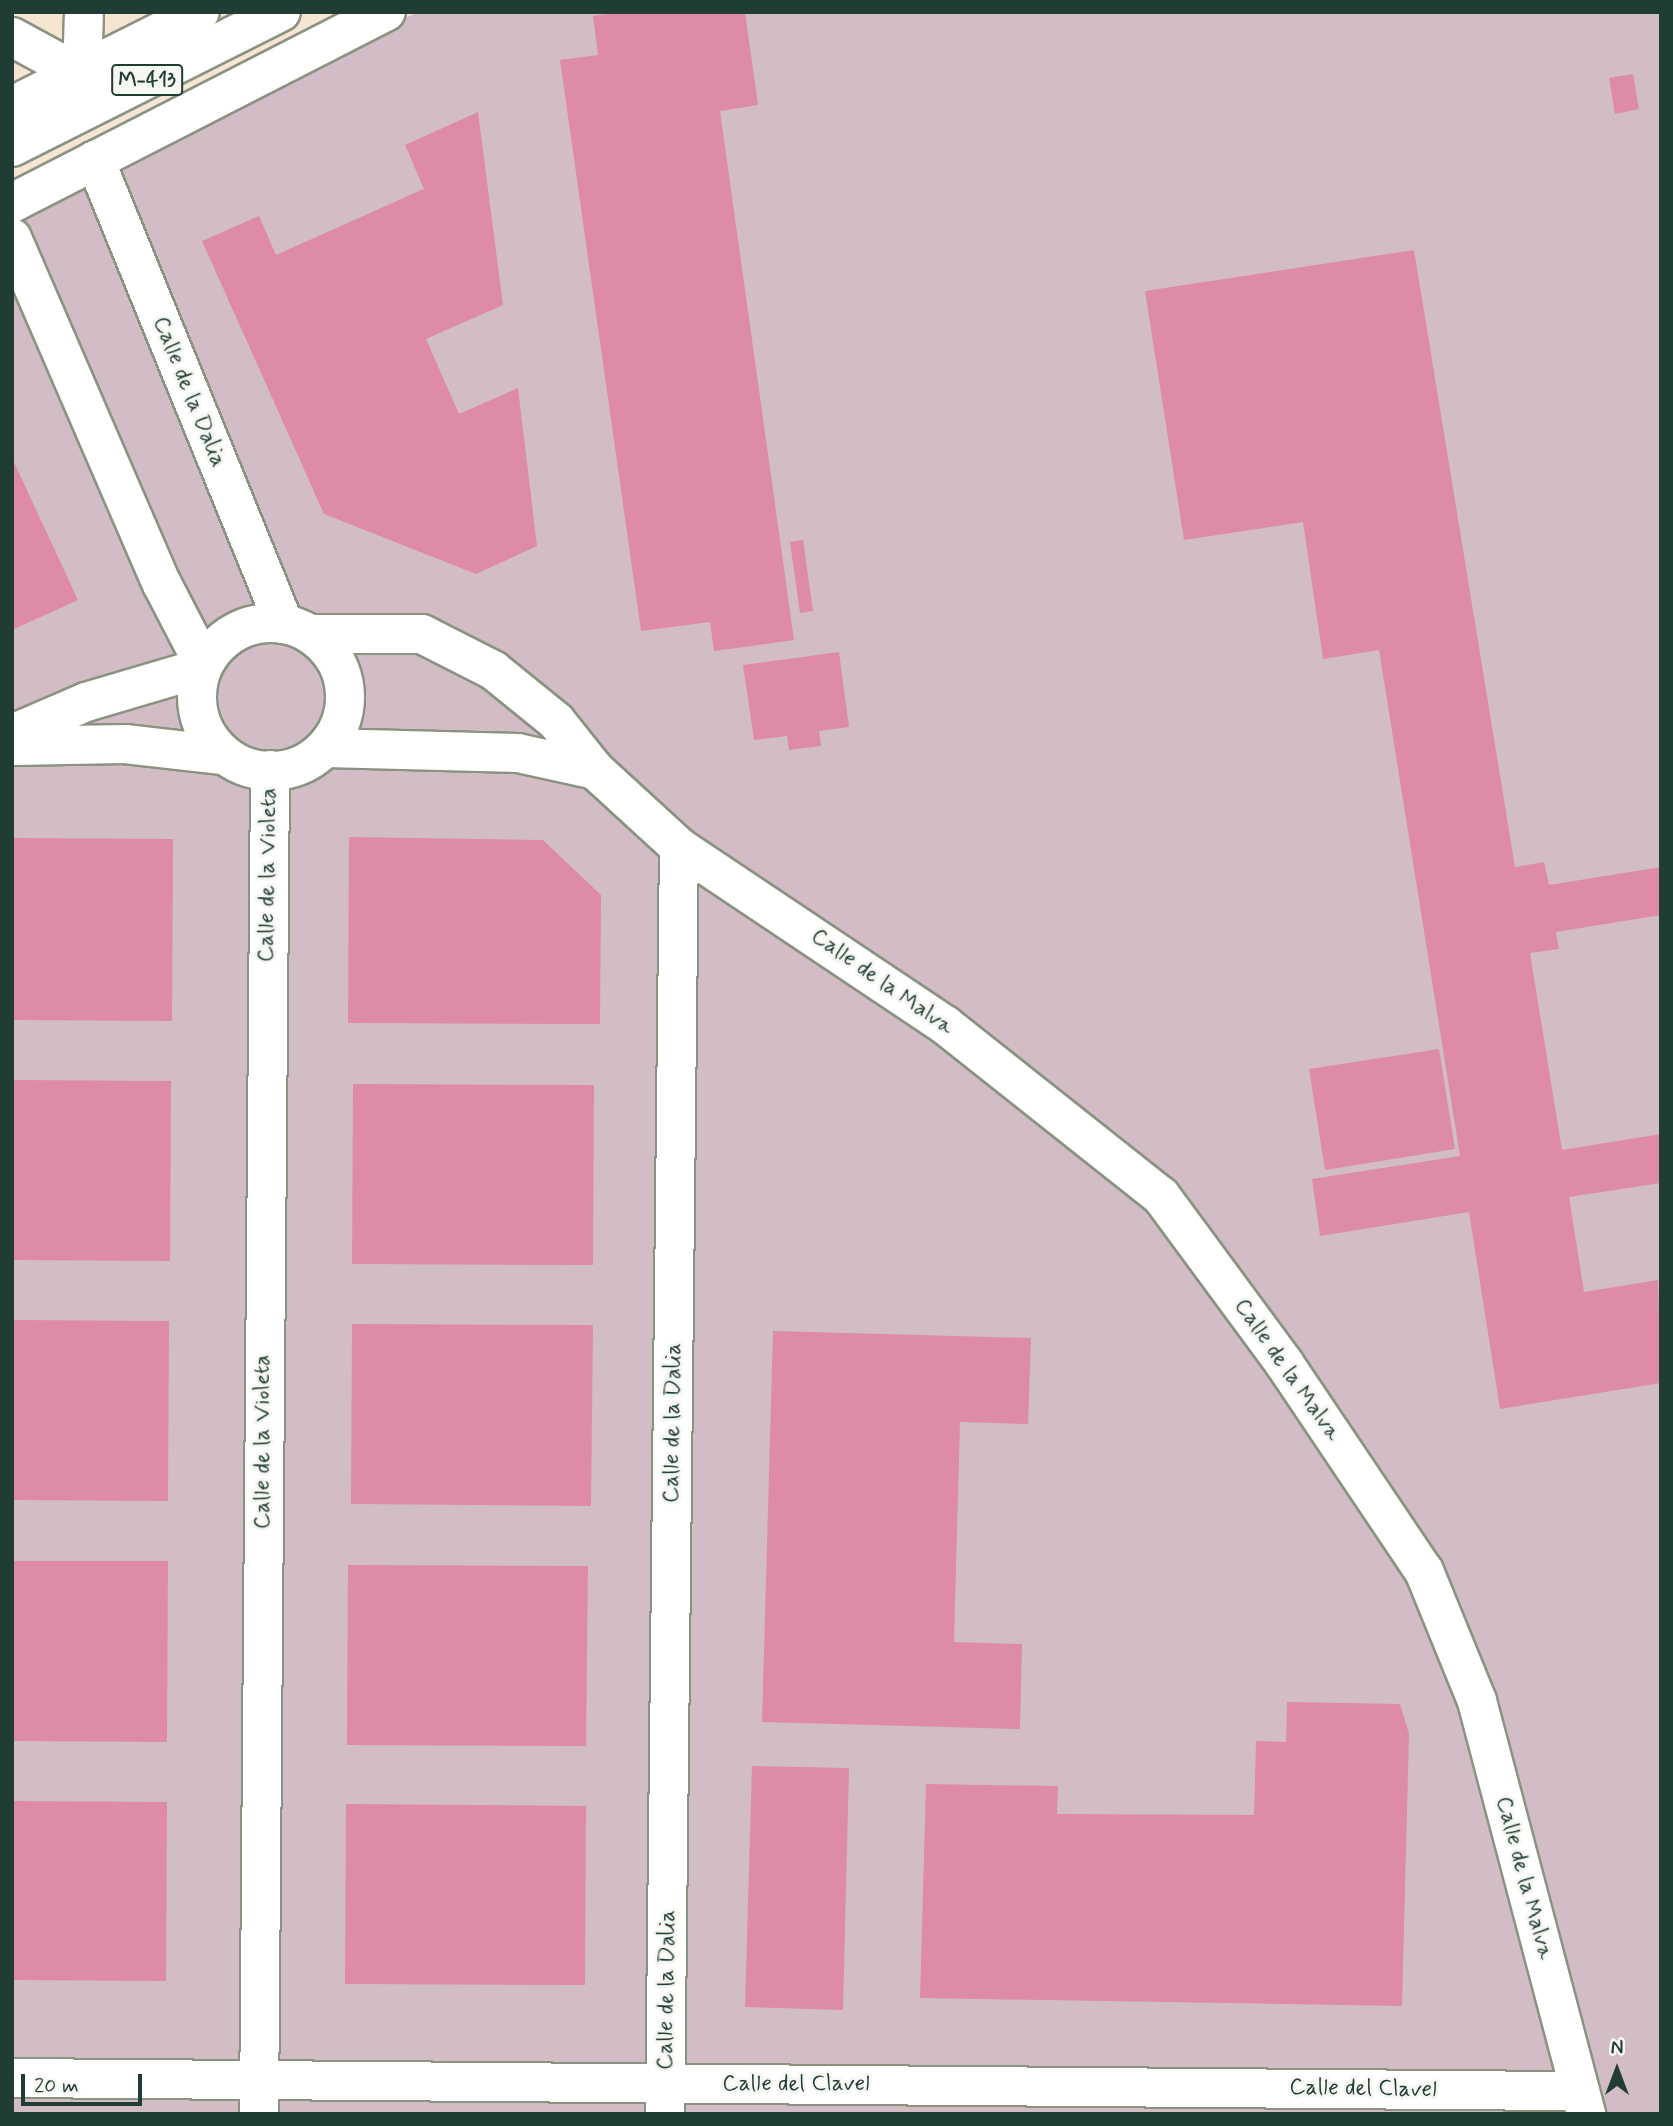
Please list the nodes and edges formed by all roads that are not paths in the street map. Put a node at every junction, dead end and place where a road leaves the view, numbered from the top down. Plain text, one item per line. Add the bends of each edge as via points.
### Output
1 (84, 12) edge
2 (200, 12) edge
3 (281, 12) edge
4 (386, 12) edge
5 (12, 37) edge
6 (82, 75) junction
7 (12, 106) edge
8 (12, 147) edge
9 (96, 160) junction
10 (12, 204) edge
11 (12, 238) edge
12 (297, 629) junction
13 (202, 666) junction
14 (12, 734) edge
15 (12, 746) edge
16 (326, 748) junction
17 (222, 755) junction
18 (270, 770) junction
19 (595, 770) junction
20 (679, 847) junction
21 (12, 2078) edge
22 (259, 2097) edge
23 (665, 2099) edge
24 (1583, 2102) edge

1 - 6 street
2 - 6 street
3 - 8 street, M-413
4 - 9 street
5 - 6 street
6 - 7 street
9 - 10 street
9 - 12 street, Calle de la Dalia
11 - 13 street
12 - 13 street via 255,624 225,638
12 - 16 street via 331,652 343,678 345,706
12 - 19 street via 422,634 493,670 556,721
13 - 14 street via 86,702
13 - 17 street via 195,695 202,728
15 - 17 street via 125,744
16 - 18 street via 285,771
16 - 19 street via 518,753
17 - 18 street via 252,769
18 - 22 street, Calle de la Violeta
19 - 20 street
20 - 23 street, Calle de la Dalia
20 - 24 street, Calle de la Malva via 945,1025 1161,1196 1284,1363 1423,1571 1477,1701
21 - 22 street, Calle del Clavel
22 - 23 street, Calle del Clavel
23 - 24 street, Calle del Clavel

